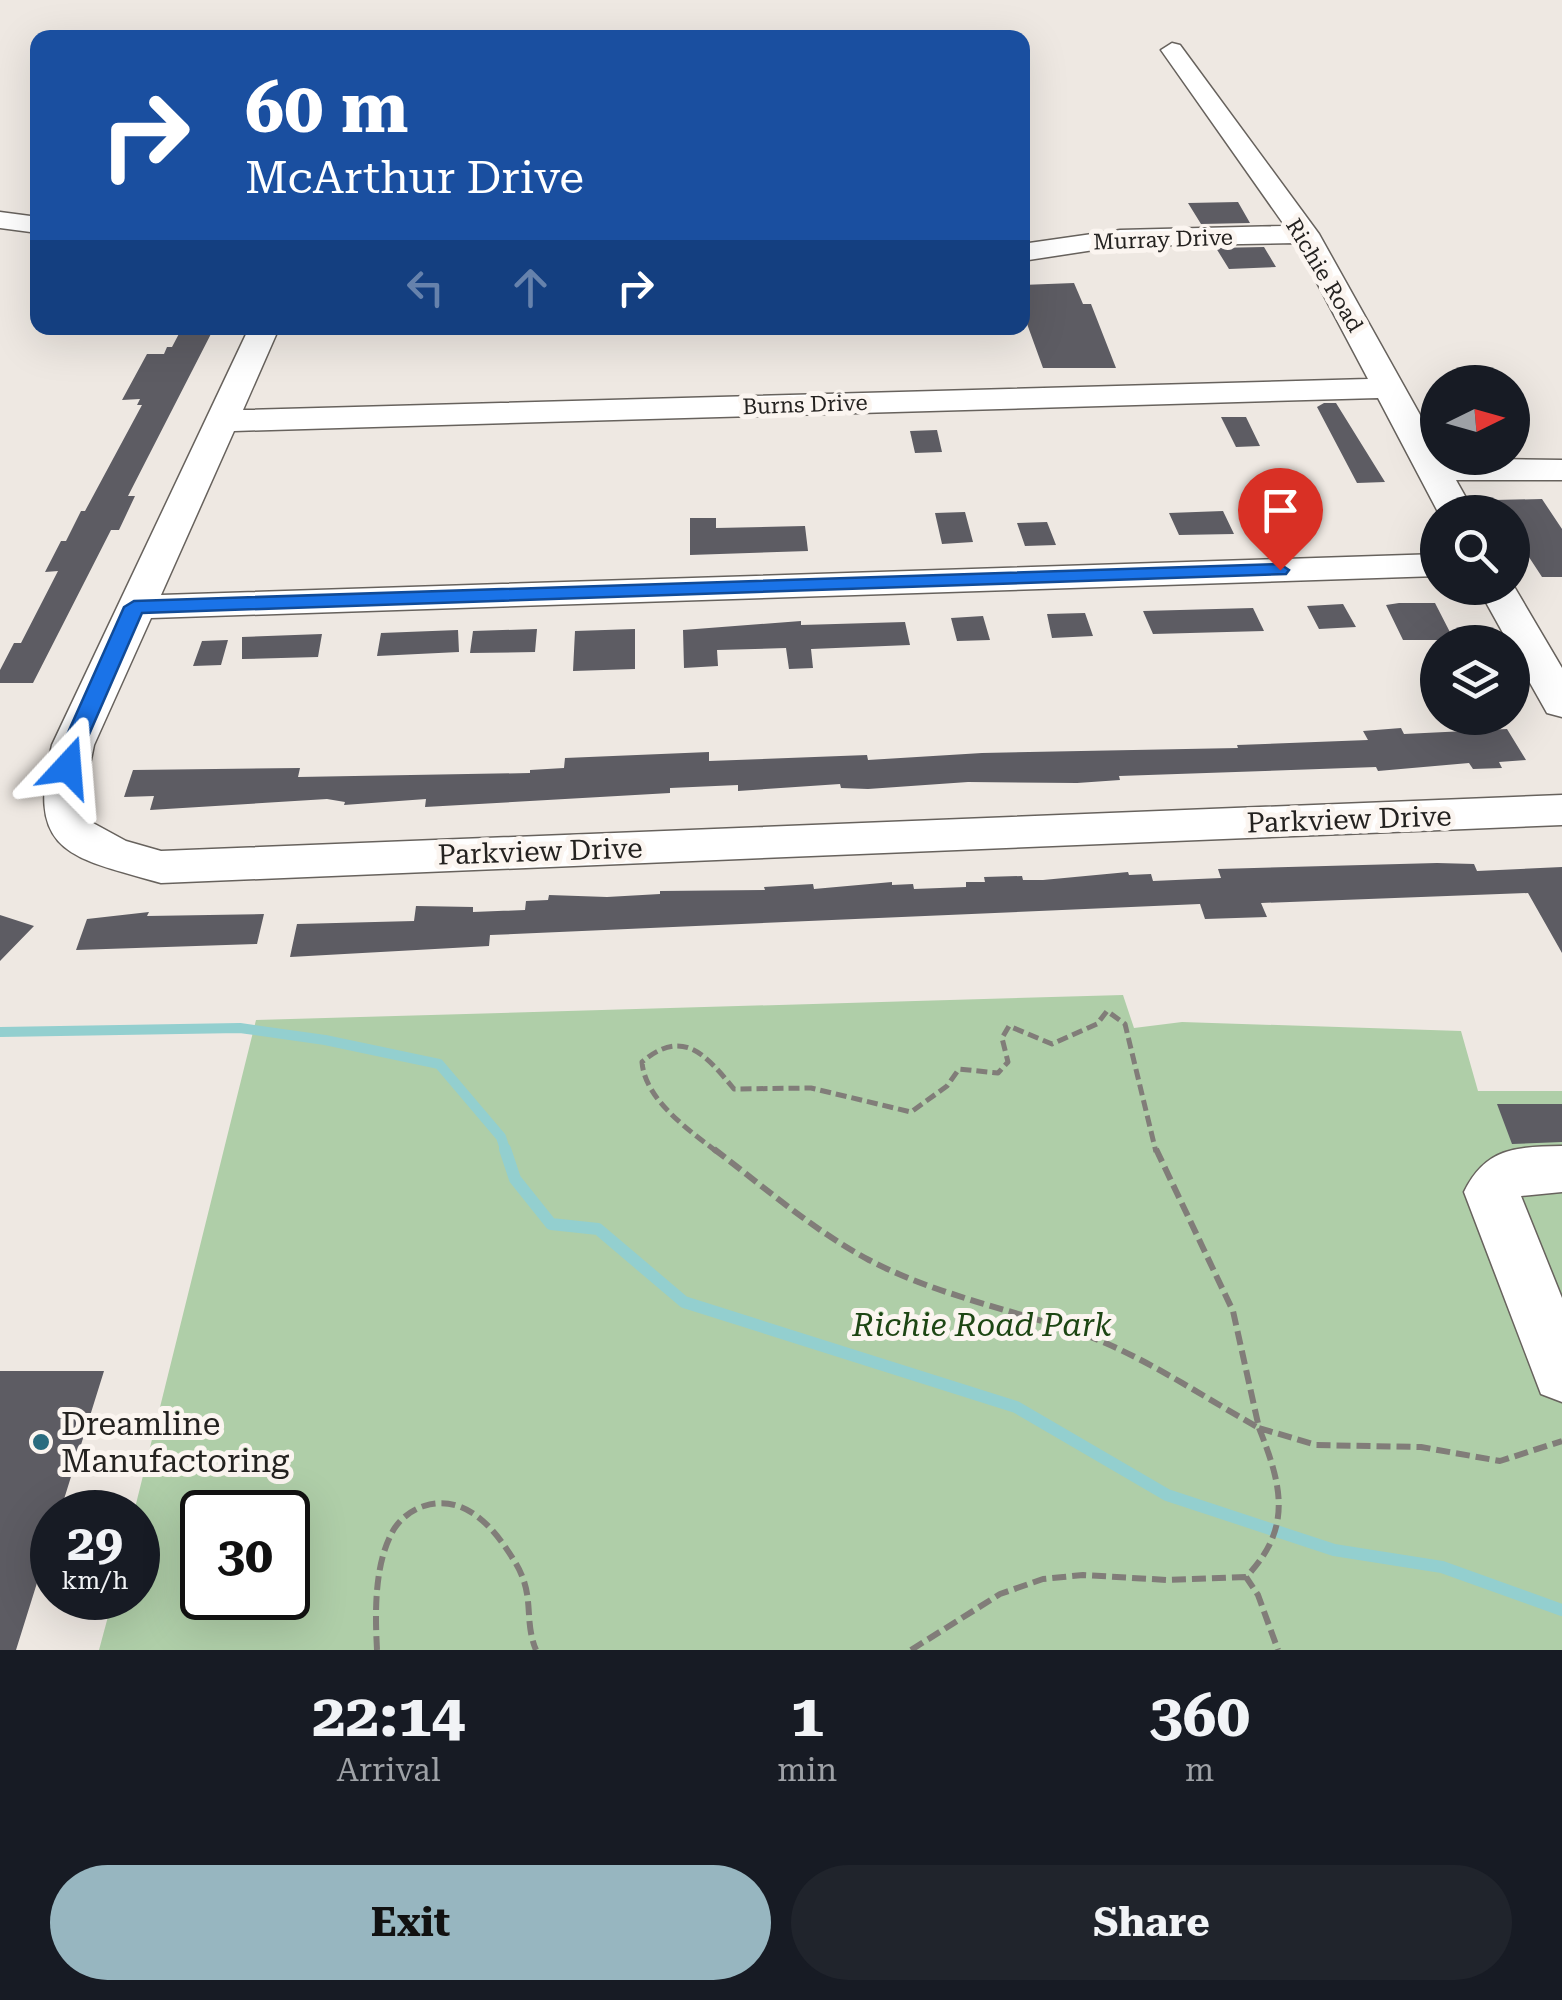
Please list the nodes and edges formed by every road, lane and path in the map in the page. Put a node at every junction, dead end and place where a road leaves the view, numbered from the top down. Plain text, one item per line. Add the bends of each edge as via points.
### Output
1 (1172, 50) dead end
2 (0, 220) edge
3 (30, 224) edge
4 (1305, 234) junction
5 (1030, 252) edge
6 (261, 335) edge
7 (1390, 388) junction
8 (221, 420) junction
9 (1420, 444) edge
10 (1530, 470) edge
11 (1562, 470) edge
12 (1420, 565) edge
13 (1507, 605) edge
14 (134, 607) junction
15 (1562, 703) edge
16 (1562, 810) edge
17 (1562, 1169) edge
18 (1562, 1374) edge
19 (1260, 1428) junction
20 (1562, 1441) edge
21 (1246, 1577) junction
22 (376, 1650) edge
23 (536, 1650) edge
24 (911, 1650) edge
25 (1278, 1650) edge

1 - 4 street, Richie Road
2 - 3 street
4 - 5 street, Murray Drive via 1120,238
4 - 7 street, Richie Road
6 - 8 street, Parkview Drive
7 - 8 street, Burns Drive
7 - 9 street, Richie Road
8 - 14 street, Parkview Drive
10 - 11 street
12 - 14 street
13 - 15 street
14 - 16 street, Parkview Drive via 73,746 63,788 72,831 111,854 161,867
17 - 18 street via 1514,1170 1492,1192
19 - 19 path via 1232,1311 1157,1155 1125,1024 1107,1011 1097,1024 1052,1044 1008,1026 1002,1038 1008,1062 998,1073 958,1069 947,1086 911,1112 834,1090 734,1089 701,1052 678,1043 654,1049 642,1062 656,1096 686,1128 871,1261 1080,1333
19 - 20 path via 1316,1445 1421,1447 1500,1461
19 - 21 path via 1280,1498 1265,1557
21 - 24 path via 1042,1579 1000,1594
21 - 25 path
22 - 23 path via 394,1528 413,1510 438,1502 469,1509 517,1566 530,1596

